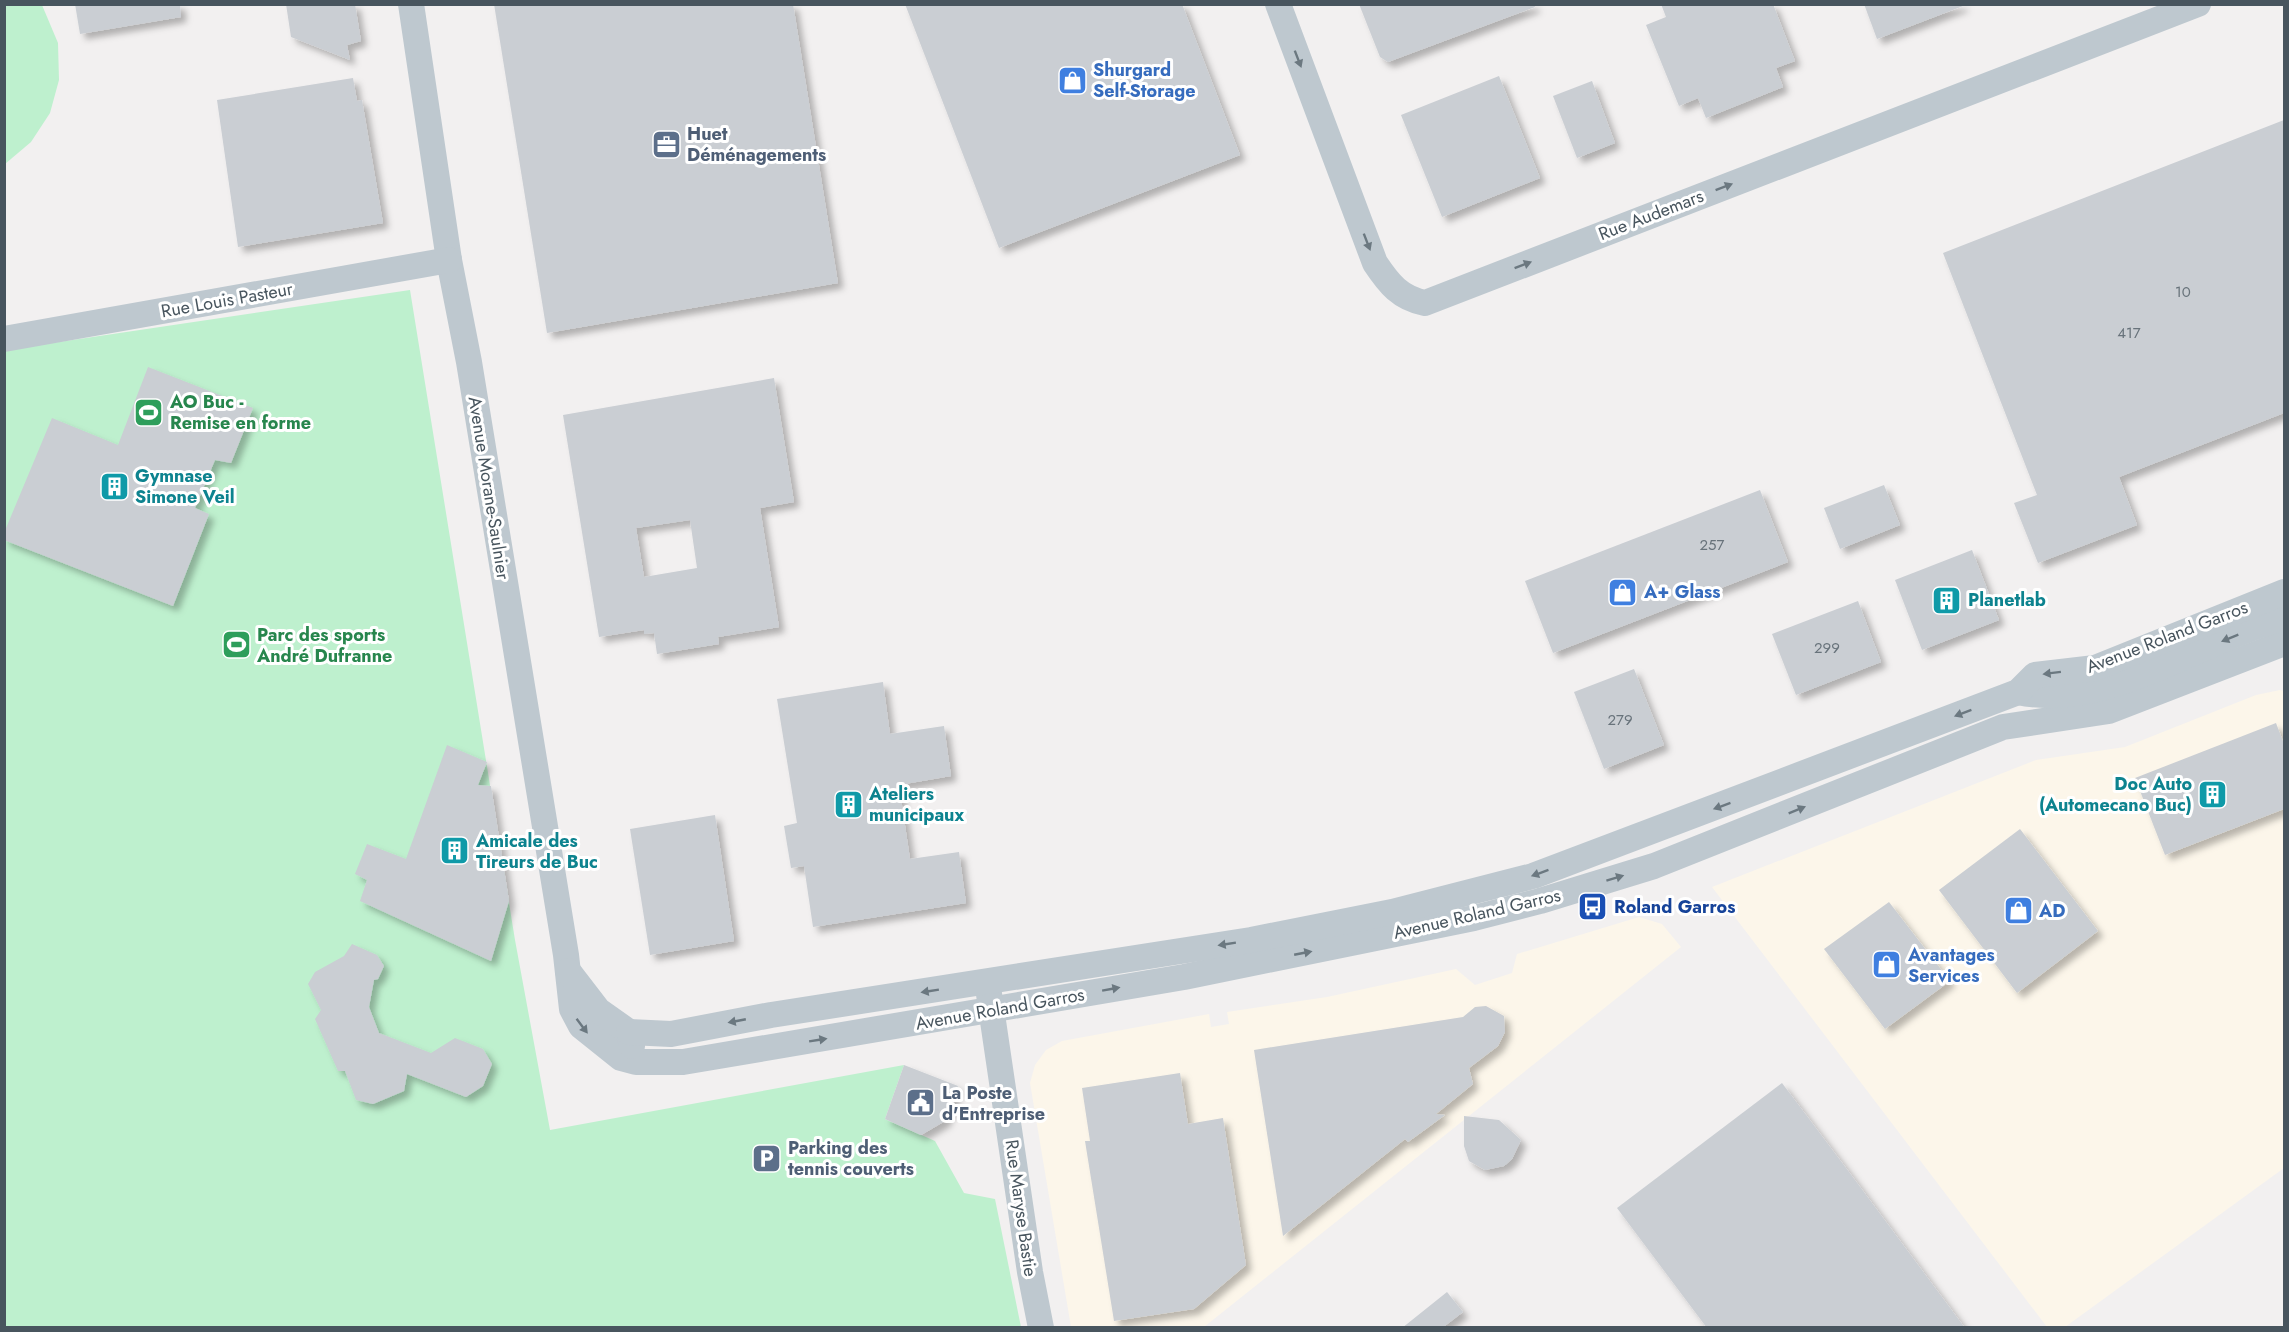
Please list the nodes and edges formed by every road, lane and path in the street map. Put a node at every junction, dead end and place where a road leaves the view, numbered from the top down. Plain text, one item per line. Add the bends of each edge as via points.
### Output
1 (411, 4) edge
2 (1278, 4) edge
3 (2198, 4) edge
4 (449, 260) junction
5 (4, 339) edge
6 (2284, 592) edge
7 (2284, 618) edge
8 (2284, 643) edge
9 (2251, 657) junction
10 (2284, 659) edge
11 (2018, 692) junction
12 (568, 971) junction
13 (988, 982) junction
14 (992, 1010) junction
15 (629, 1032) junction
16 (636, 1062) junction
17 (1041, 1328) edge

1 - 4 street, Avenue Morane-Saulnier
2 -> 3 street, Rue Audemars via 1375,263 1391,287 1408,300 1425,303
4 - 5 street, Rue Louis Pasteur
4 - 12 street, Avenue Morane-Saulnier
6 -> 11 street, Avenue Roland Garros via 2095,668 2035,675
7 -> 11 street, Avenue Roland Garros via 2105,689 2034,695
8 - 9 street, Avenue Roland Garros
9 - 10 street
14 -> 9 street, Avenue Roland Garros via 1184,977 1540,901 1664,862 2003,727 2109,711
11 -> 13 street, Avenue Roland Garros via 1533,876 1392,912 1251,940
12 - 15 street via 598,1010
12 -> 16 street, Avenue Morane-Saulnier via 572,1009 581,1026 621,1058
13 - 14 street, Rue Maryse Bastie
13 -> 15 street, Avenue Roland Garros via 671,1034
16 -> 14 street, Avenue Roland Garros via 683,1062
14 - 17 street, Rue Maryse Bastie
15 - 16 street

